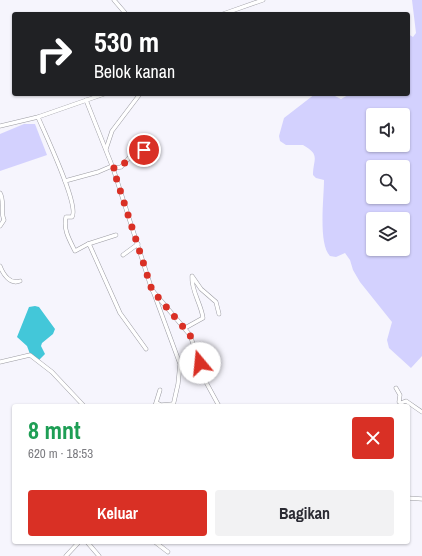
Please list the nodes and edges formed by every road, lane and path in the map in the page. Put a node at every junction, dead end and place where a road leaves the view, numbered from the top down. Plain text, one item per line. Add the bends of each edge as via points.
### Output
1 (114, 0) edge
2 (263, 0) edge
3 (124, 12) edge
4 (229, 12) edge
5 (98, 96) edge
6 (138, 96) edge
7 (86, 100) junction
8 (38, 117) junction
9 (0, 126) edge
10 (106, 150) junction
11 (149, 151) dead end
12 (112, 167) junction
13 (65, 181) junction
14 (0, 193) edge
15 (0, 226) edge
16 (116, 235) dead end
17 (88, 244) junction
18 (138, 244) junction
19 (123, 255) dead end
20 (0, 266) edge
21 (20, 281) dead end
22 (152, 290) junction
23 (219, 314) dead end
24 (185, 328) junction
25 (146, 349) dead end
26 (0, 362) edge
27 (396, 388) dead end
28 (160, 390) dead end
29 (82, 404) edge
30 (156, 404) edge
31 (173, 404) edge
32 (218, 404) edge
33 (422, 412) edge
34 (410, 498) edge
35 (422, 499) edge
36 (77, 544) edge
37 (89, 544) edge
38 (158, 544) edge
39 (168, 552) dead end
40 (66, 556) edge
41 (99, 556) edge

1 - 3 street
2 - 4 street
5 - 7 street
6 - 10 street via 112,131
7 - 8 street
7 - 10 street
8 - 9 street
8 - 13 street
10 - 12 street
11 - 12 street via 136,150 121,167
12 - 13 street
12 - 18 street
13 - 17 street via 74,213 72,217 66,217 64,222 67,235 75,251
14 - 15 street via 3,198 1,212 4,220
16 - 17 street
17 - 25 street via 120,312
18 - 19 street
18 - 22 street
20 - 21 street via 3,274 11,281
22 - 24 street
22 - 31 street via 180,364
23 - 24 street via 215,302 192,276 194,292 203,318
24 - 32 street via 192,339 207,384
26 - 29 street via 30,355 52,372
27 - 33 street via 400,395 399,402 406,401
28 - 30 street
34 - 35 street
36 - 40 street
37 - 41 street
38 - 39 street

